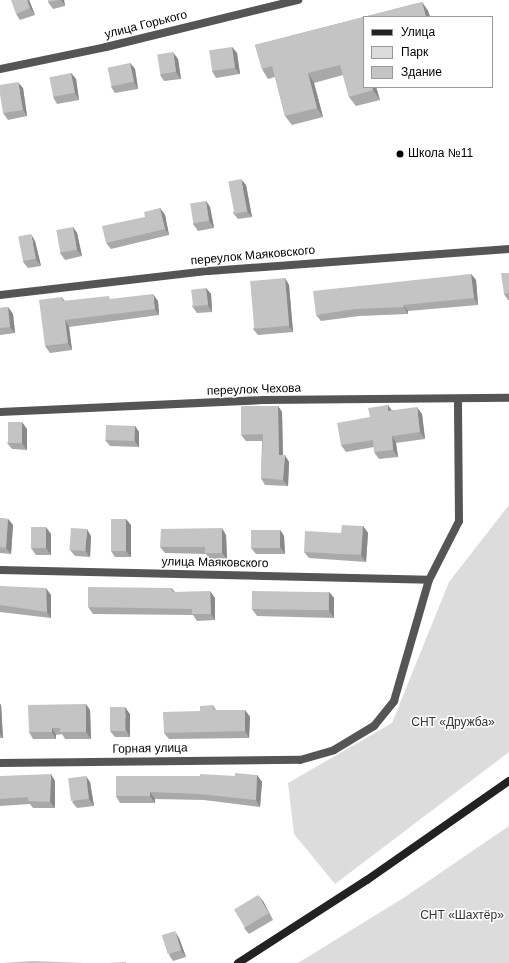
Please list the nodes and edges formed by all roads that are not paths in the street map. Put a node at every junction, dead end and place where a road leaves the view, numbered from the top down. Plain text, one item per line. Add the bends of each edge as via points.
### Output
1 (298, 0) edge
2 (0, 69) edge
3 (509, 249) edge
4 (0, 295) edge
5 (509, 398) edge
6 (458, 400) junction
7 (0, 412) edge
8 (0, 570) edge
9 (429, 580) junction
10 (0, 763) edge
11 (509, 781) edge
12 (238, 963) edge

1 - 2 street, улица Горького via 106,47
3 - 4 street, переулок Маяковского via 209,271
5 - 6 street, переулок Чехова
6 - 7 street, переулок Чехова via 264,400
6 - 9 street, Горная улица via 459,521
8 - 9 street, улица Маяковского
9 - 10 street, Горная улица via 394,701 374,726 334,750 300,760
11 - 12 main road via 367,880

